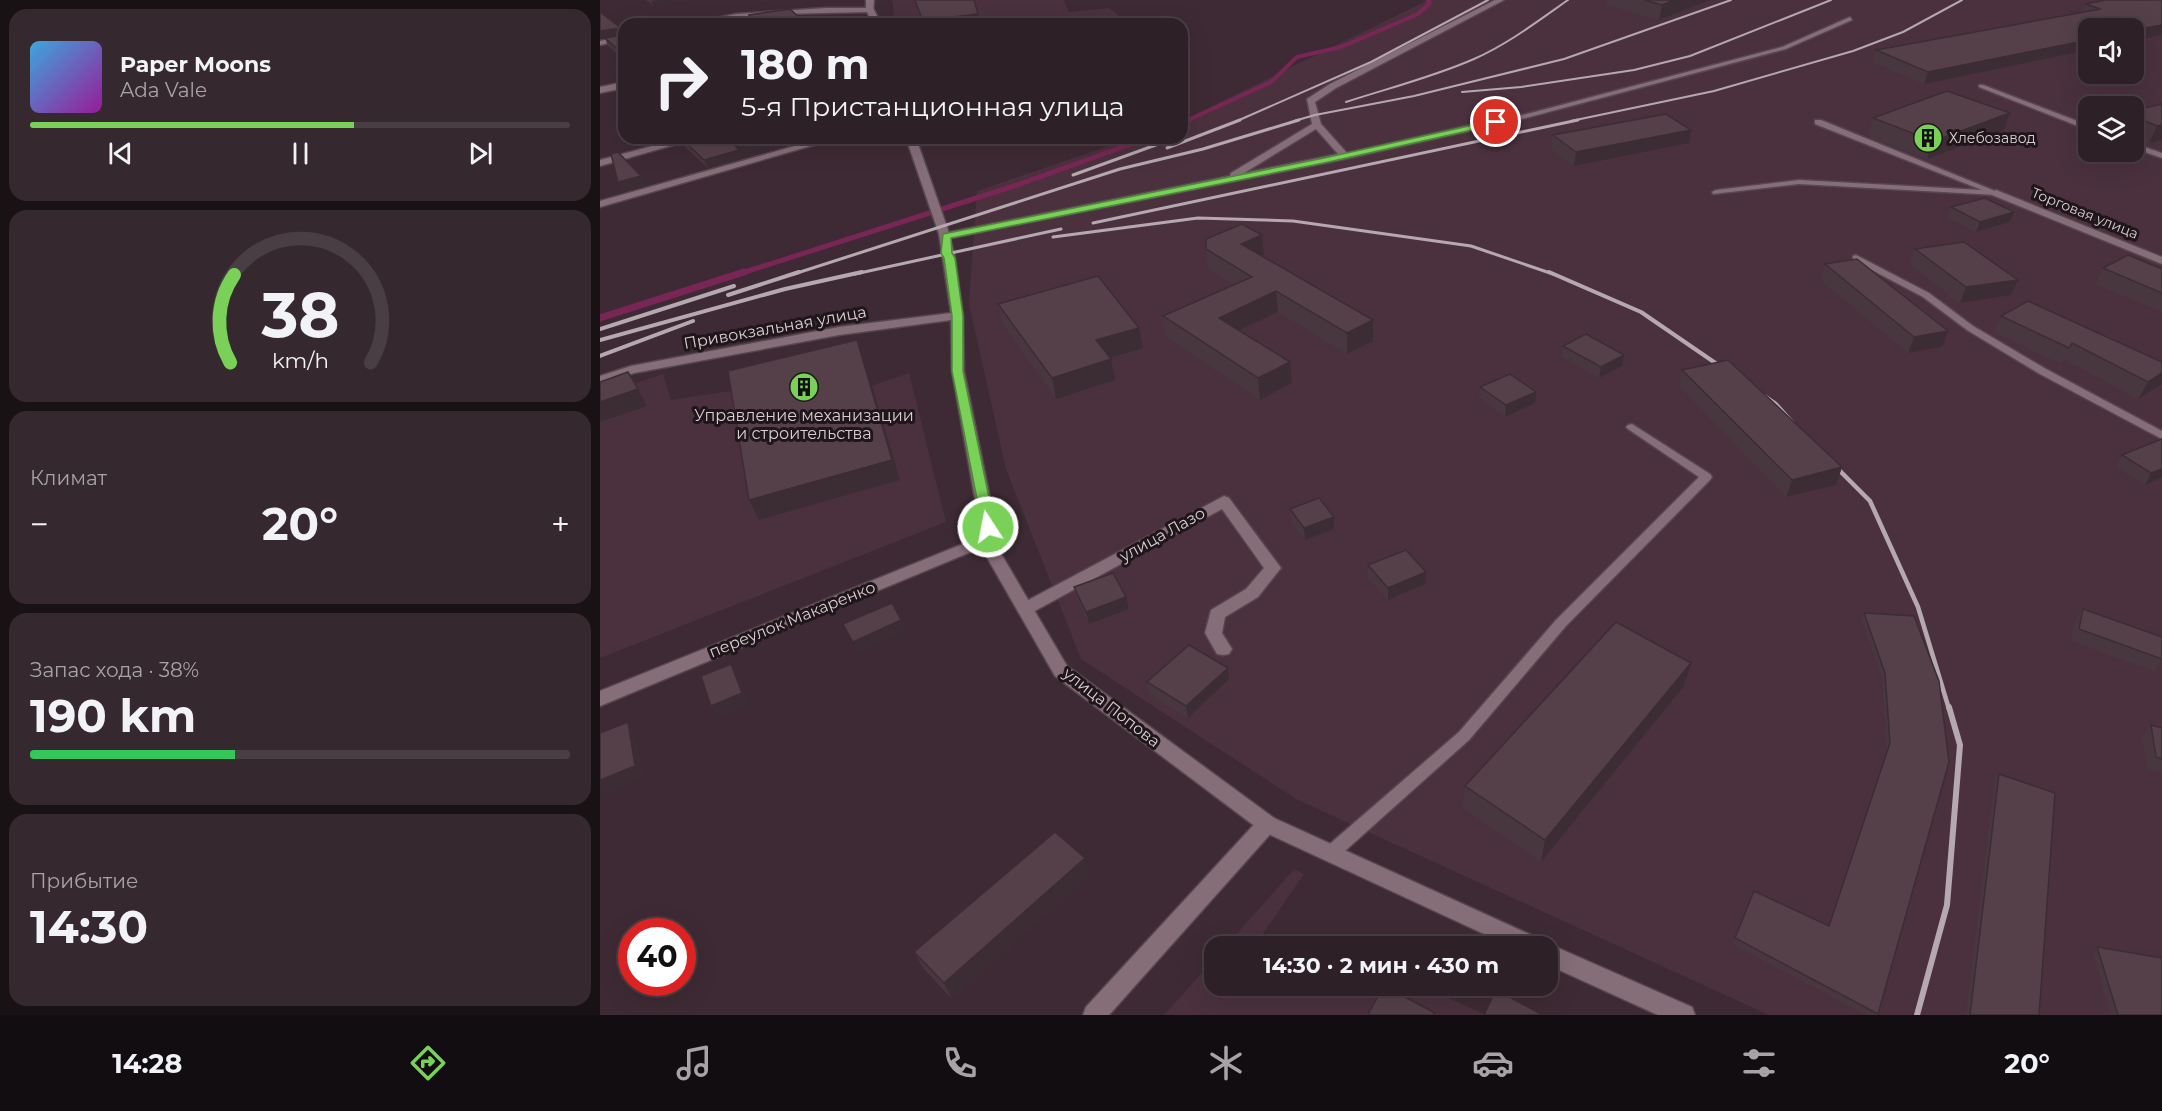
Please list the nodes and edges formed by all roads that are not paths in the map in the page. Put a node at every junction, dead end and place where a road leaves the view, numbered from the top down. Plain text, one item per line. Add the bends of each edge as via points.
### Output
1 (870, 0) edge
2 (1500, 0) edge
3 (870, 10) junction
4 (743, 18) edge
5 (874, 18) edge
6 (1850, 19) dead end
7 (618, 39) edge
8 (600, 43) edge
9 (618, 86) edge
10 (1981, 86) dead end
11 (600, 90) edge
12 (1520, 117) joint
13 (1818, 122) dead end
14 (2078, 124) edge
15 (1317, 125) junction
16 (671, 144) edge
17 (812, 144) edge
18 (913, 144) edge
19 (2144, 149) edge
20 (1345, 156) junction
21 (2162, 156) edge
22 (600, 163) edge
23 (1226, 180) junction
24 (1716, 192) dead end
25 (1996, 193) junction
26 (600, 204) edge
27 (946, 236) junction
28 (1856, 258) edge
29 (2162, 261) edge
30 (957, 316) junction
31 (600, 380) edge
32 (1632, 427) dead end
33 (2162, 436) edge
34 (985, 540) junction
35 (1025, 609) junction
36 (1223, 649) dead end
37 (600, 699) edge
38 (1267, 824) junction
39 (1330, 854) junction
40 (1510, 936) edge
41 (1558, 958) edge
42 (1094, 1015) edge
43 (1684, 1015) edge

1 - 3 street
2 - 15 street via 1310,101
3 - 4 street via 803,11
3 - 5 street
6 - 12 lane via 1784,48
7 - 8 street
9 - 11 street
10 - 14 lane
12 - 20 street
13 - 25 lane
15 - 20 street
15 - 23 street
16 - 22 street
17 - 26 street
18 - 27 street, улица Попова
19 - 21 lane
20 - 23 street
23 - 27 street
24 - 25 lane via 1799,182
25 - 29 street, Торговая улица
27 - 30 street, улица Попова
28 - 33 lane via 1926,296 1970,328 2042,370
30 - 31 street, Привокзальная улица via 839,330 631,370
30 - 34 street, улица Попова via 958,371 988,527
32 - 39 lane via 1706,477 1561,623 1464,736
34 - 35 street, улица Попова
34 - 37 street, переулок Макаренко
35 - 36 street, улица Лазо via 1224,501 1273,568 1252,593 1217,614 1213,633
35 - 38 street, улица Попова via 1061,671
38 - 39 street, улица Попова
38 - 42 street
39 - 40 street, улица Попова
41 - 43 street

